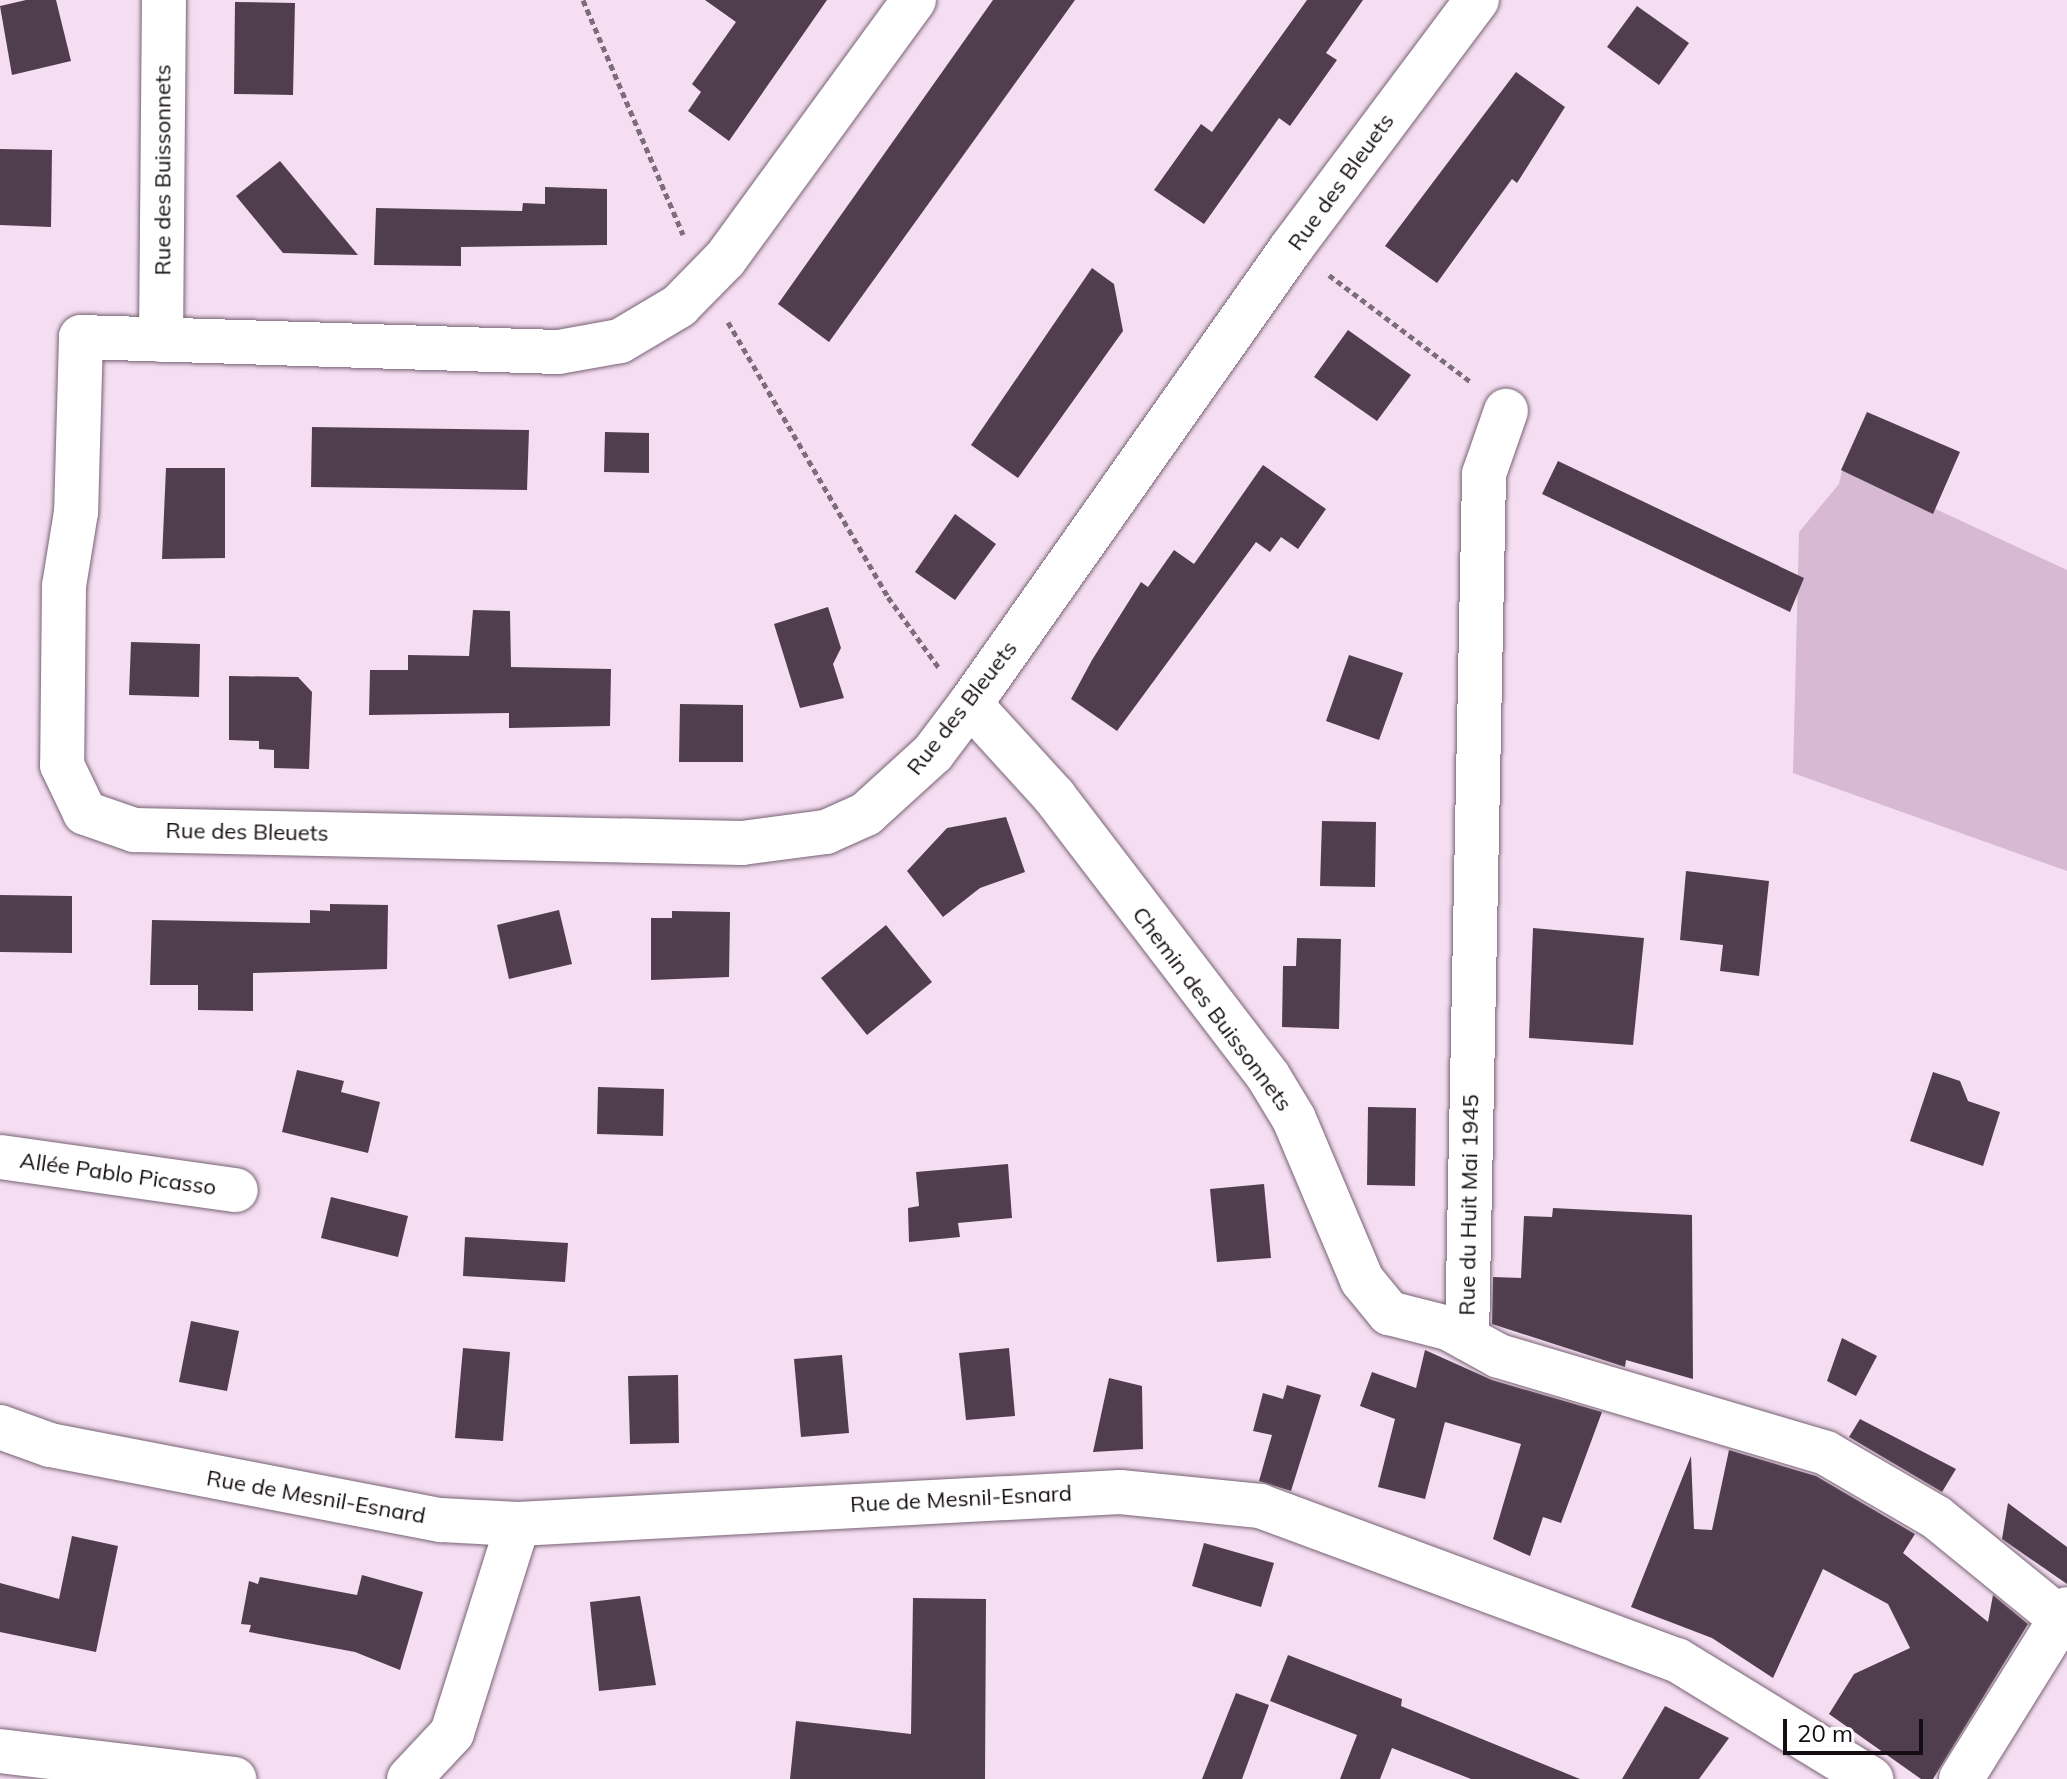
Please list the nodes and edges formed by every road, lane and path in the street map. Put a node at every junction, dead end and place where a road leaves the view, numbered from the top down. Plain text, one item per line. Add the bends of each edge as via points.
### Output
1 (164, 0) edge
2 (583, 0) edge
3 (914, 0) edge
4 (1477, 0) edge
5 (683, 234) dead end
6 (1292, 247) junction
7 (706, 280) junction
8 (161, 340) junction
9 (1443, 357) dead end
10 (1506, 411) dead end
11 (960, 693) junction
12 (0, 1157) edge
13 (236, 1190) dead end
14 (1467, 1338) junction
15 (0, 1427) edge
16 (518, 1524) junction
17 (2063, 1614) edge
18 (0, 1751) edge
19 (234, 1779) edge
20 (409, 1779) edge
21 (1871, 1779) edge
22 (1961, 1779) edge

1 - 8 street, Rue des Buissonnets
2 - 5 path
3 - 7 street, Rue des Bleuets
4 - 6 street, Rue des Bleuets
6 - 9 path
6 - 11 street, Rue des Bleuets
7 - 8 street, Rue des Bleuets via 650,328 558,352
7 - 11 path via 888,597
8 - 11 street, Rue des Bleuets via 81,337 76,512 64,586 62,765 71,797 105,824 787,841 866,814 933,753
10 - 14 street, Rue du Huit Mai 1945 via 1484,474
11 - 14 street, Chemin des Buissonnets via 1054,796 1268,1076 1294,1119 1362,1280 1389,1313
12 - 13 street, Allée Pablo Picasso
14 - 17 street, Rue du Huit Mai 1945 via 1499,1356 1826,1453 1936,1517
15 - 16 street, Rue de Mesnil-Esnard via 50,1445 362,1509
16 - 20 street via 452,1733
16 - 21 street, Rue de Mesnil-Esnard via 1120,1492 1260,1506 1677,1660
17 - 22 street
18 - 19 street

